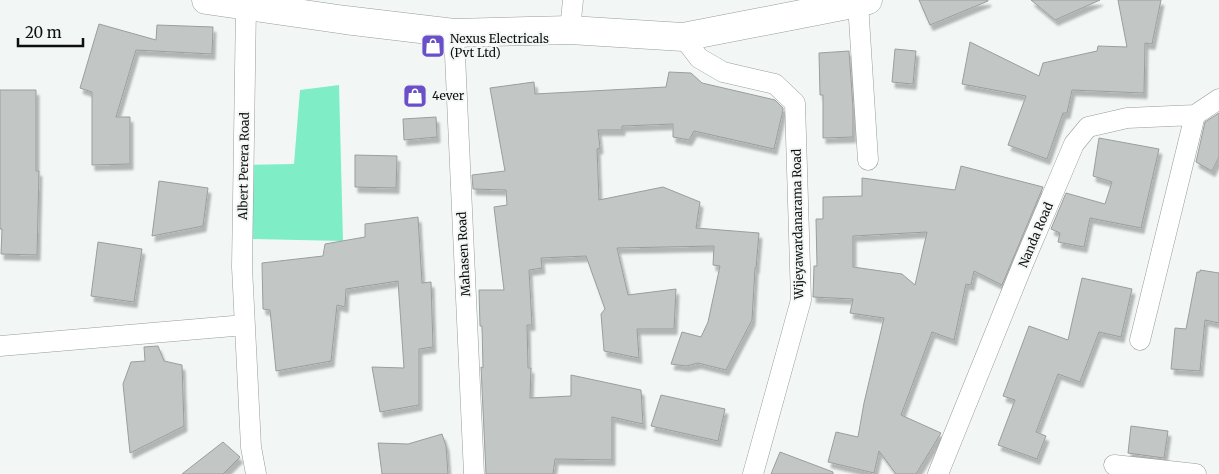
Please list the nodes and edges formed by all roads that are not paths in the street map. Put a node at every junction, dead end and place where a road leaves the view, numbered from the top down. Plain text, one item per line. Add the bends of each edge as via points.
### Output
1 (206, 0) edge
2 (573, 0) edge
3 (863, 2) edge
4 (246, 6) junction
5 (570, 30) junction
6 (454, 33) junction
7 (683, 37) junction
8 (1219, 99) edge
9 (1195, 115) junction
10 (868, 160) dead end
11 (245, 325) junction
12 (1140, 340) dead end
13 (0, 346) edge
14 (1114, 465) dead end
15 (256, 474) edge
16 (474, 474) edge
17 (753, 474) edge
18 (938, 474) edge
19 (1196, 474) edge

1 - 4 main road
2 - 5 street
3 - 7 main road
3 - 10 street
4 - 6 main road
4 - 11 street, Albert Perera Road via 242,267
5 - 6 main road
5 - 7 main road
6 - 16 street, Mahasen Road
7 - 17 street, Wijeyawardanarama Road via 699,58 723,72 775,84 795,103 801,300
8 - 9 street
9 - 12 street
9 - 18 street, Nanda Road via 1126,118 1088,127 1074,144
11 - 13 street
11 - 15 street, Albert Perera Road via 251,447
14 - 19 street

